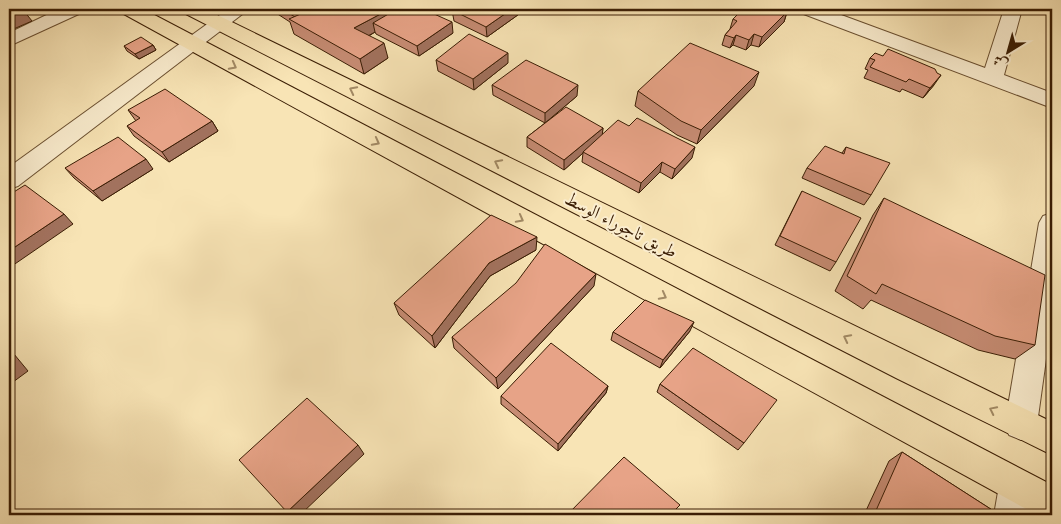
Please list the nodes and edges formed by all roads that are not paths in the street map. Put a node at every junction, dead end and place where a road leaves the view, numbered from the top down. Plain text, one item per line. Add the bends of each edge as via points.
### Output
1 (74, 9) edge
2 (129, 9) edge
3 (190, 9) edge
4 (808, 9) edge
5 (1013, 9) edge
6 (231, 16) edge
7 (9, 40) edge
8 (193, 45) junction
9 (993, 77) junction
10 (1050, 105) edge
11 (9, 180) edge
12 (1052, 223) edge
13 (1022, 424) junction
14 (1052, 439) edge
15 (1014, 501) edge
16 (1052, 504) edge

1 - 7 street
2 - 8 main road
3 - 6 main road, طريق تاجوراء الوسط
4 - 9 street
5 - 9 street
6 - 8 street
13 -> 6 main road, طريق تاجوراء الوسط
8 - 11 street
8 -> 15 main road
9 - 10 street
12 - 13 street
13 - 14 main road, طريق تاجوراء الوسط
15 - 16 main road

